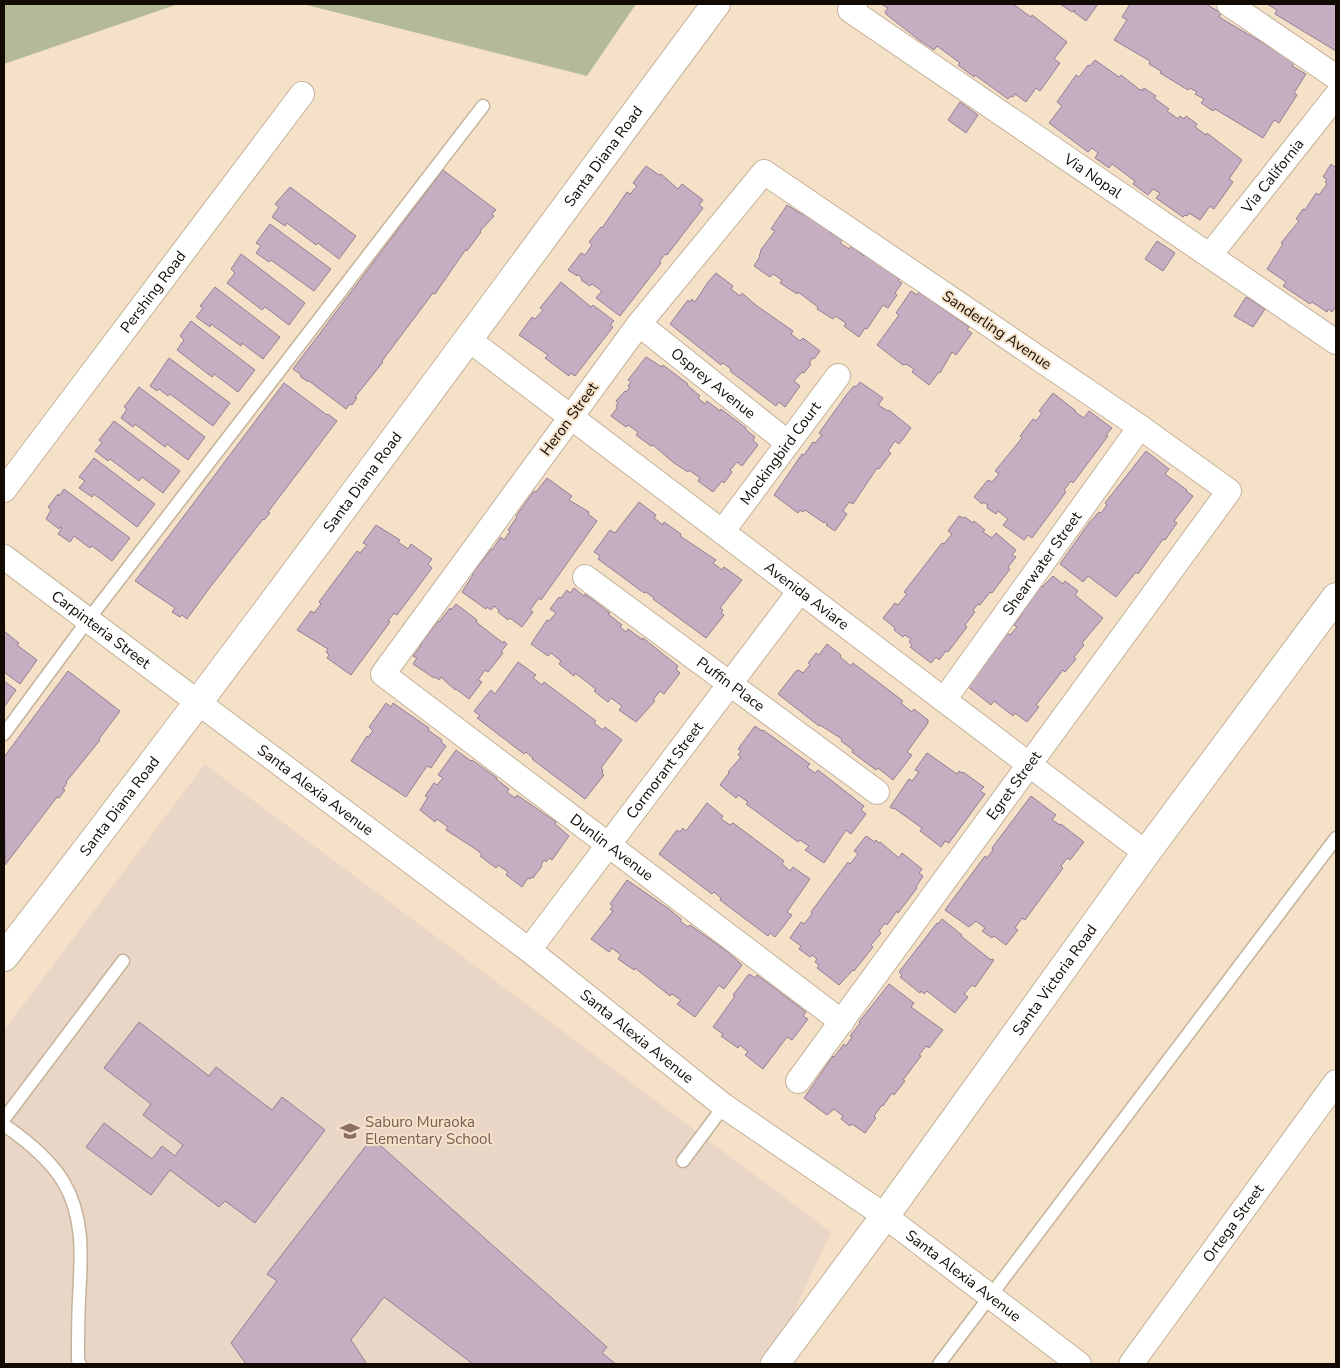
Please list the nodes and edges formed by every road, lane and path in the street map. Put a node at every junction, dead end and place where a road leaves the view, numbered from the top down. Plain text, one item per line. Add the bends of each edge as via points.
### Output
1 (716, 4) edge
2 (1229, 4) edge
3 (852, 7) edge
4 (1336, 78) edge
5 (302, 94) dead end
6 (1336, 96) edge
7 (483, 106) dead end
8 (764, 172) joint
9 (1210, 255) junction
10 (639, 324) junction
11 (468, 339) junction
12 (1336, 342) edge
13 (838, 376) dead end
14 (570, 417) junction
15 (1140, 427) junction
16 (788, 443) junction
17 (4, 490) edge
18 (1229, 490) joint
19 (722, 532) junction
20 (4, 557) edge
21 (585, 577) dead end
22 (800, 591) junction
23 (1336, 596) edge
24 (88, 620) junction
25 (383, 674) joint
26 (731, 684) junction
27 (944, 700) junction
28 (198, 702) junction
29 (4, 734) edge
30 (1030, 765) junction
31 (877, 792) dead end
32 (1336, 838) edge
33 (609, 845) junction
34 (1146, 853) junction
35 (529, 950) junction
36 (4, 956) edge
37 (123, 961) dead end
38 (842, 1022) junction
39 (798, 1081) dead end
40 (1336, 1082) edge
41 (724, 1106) junction
42 (4, 1120) edge
43 (4, 1125) edge
44 (683, 1161) dead end
45 (886, 1216) junction
46 (990, 1296) junction
47 (80, 1364) edge
48 (775, 1364) edge
49 (939, 1364) edge
50 (1079, 1364) edge
51 (1131, 1364) edge

1 - 11 street, Santa Diana Road
2 - 4 street
3 - 9 street, Via Nopal
5 - 17 street, Pershing Road
6 - 9 street, Via California
7 - 24 lane
8 - 10 street, Heron Street
8 - 15 street, Sanderling Avenue
9 - 12 street, Via Nopal
10 - 14 street, Heron Street
10 - 16 street, Osprey Avenue
11 - 14 street, Avenida Aviare
11 - 28 street, Santa Diana Road
13 - 16 street, Mockingbird Court
14 - 19 street, Avenida Aviare
14 - 25 street, Heron Street
15 - 18 street, Sanderling Avenue
15 - 27 street, Shearwater Street
16 - 19 street, Mockingbird Court
18 - 30 street, Egret Street
19 - 22 street, Avenida Aviare
20 - 24 street, Carpinteria Street
21 - 26 street, Puffin Place
22 - 26 street, Cormorant Street
22 - 27 street, Avenida Aviare
23 - 34 street, Santa Victoria Road
24 - 28 street, Carpinteria Street
24 - 29 lane
25 - 33 street, Dunlin Avenue
26 - 31 street, Puffin Place
26 - 33 street, Cormorant Street
27 - 30 street, Avenida Aviare
28 - 35 street, Santa Alexia Avenue
28 - 36 street, Santa Diana Road
30 - 34 street, Avenida Aviare
30 - 38 street, Egret Street
32 - 46 lane
33 - 35 street, Cormorant Street
33 - 38 street, Dunlin Avenue
34 - 45 street, Santa Victoria Road
35 - 41 street, Santa Alexia Avenue
37 - 42 lane
38 - 39 street, Egret Street
40 - 51 street, Ortega Street
41 - 44 lane
41 - 45 street, Santa Alexia Avenue
43 - 47 lane via 46,1161 64,1183 73,1204 81,1238
45 - 46 street, Santa Alexia Avenue
45 - 48 street, Santa Victoria Road
46 - 49 lane
46 - 50 street, Santa Alexia Avenue

